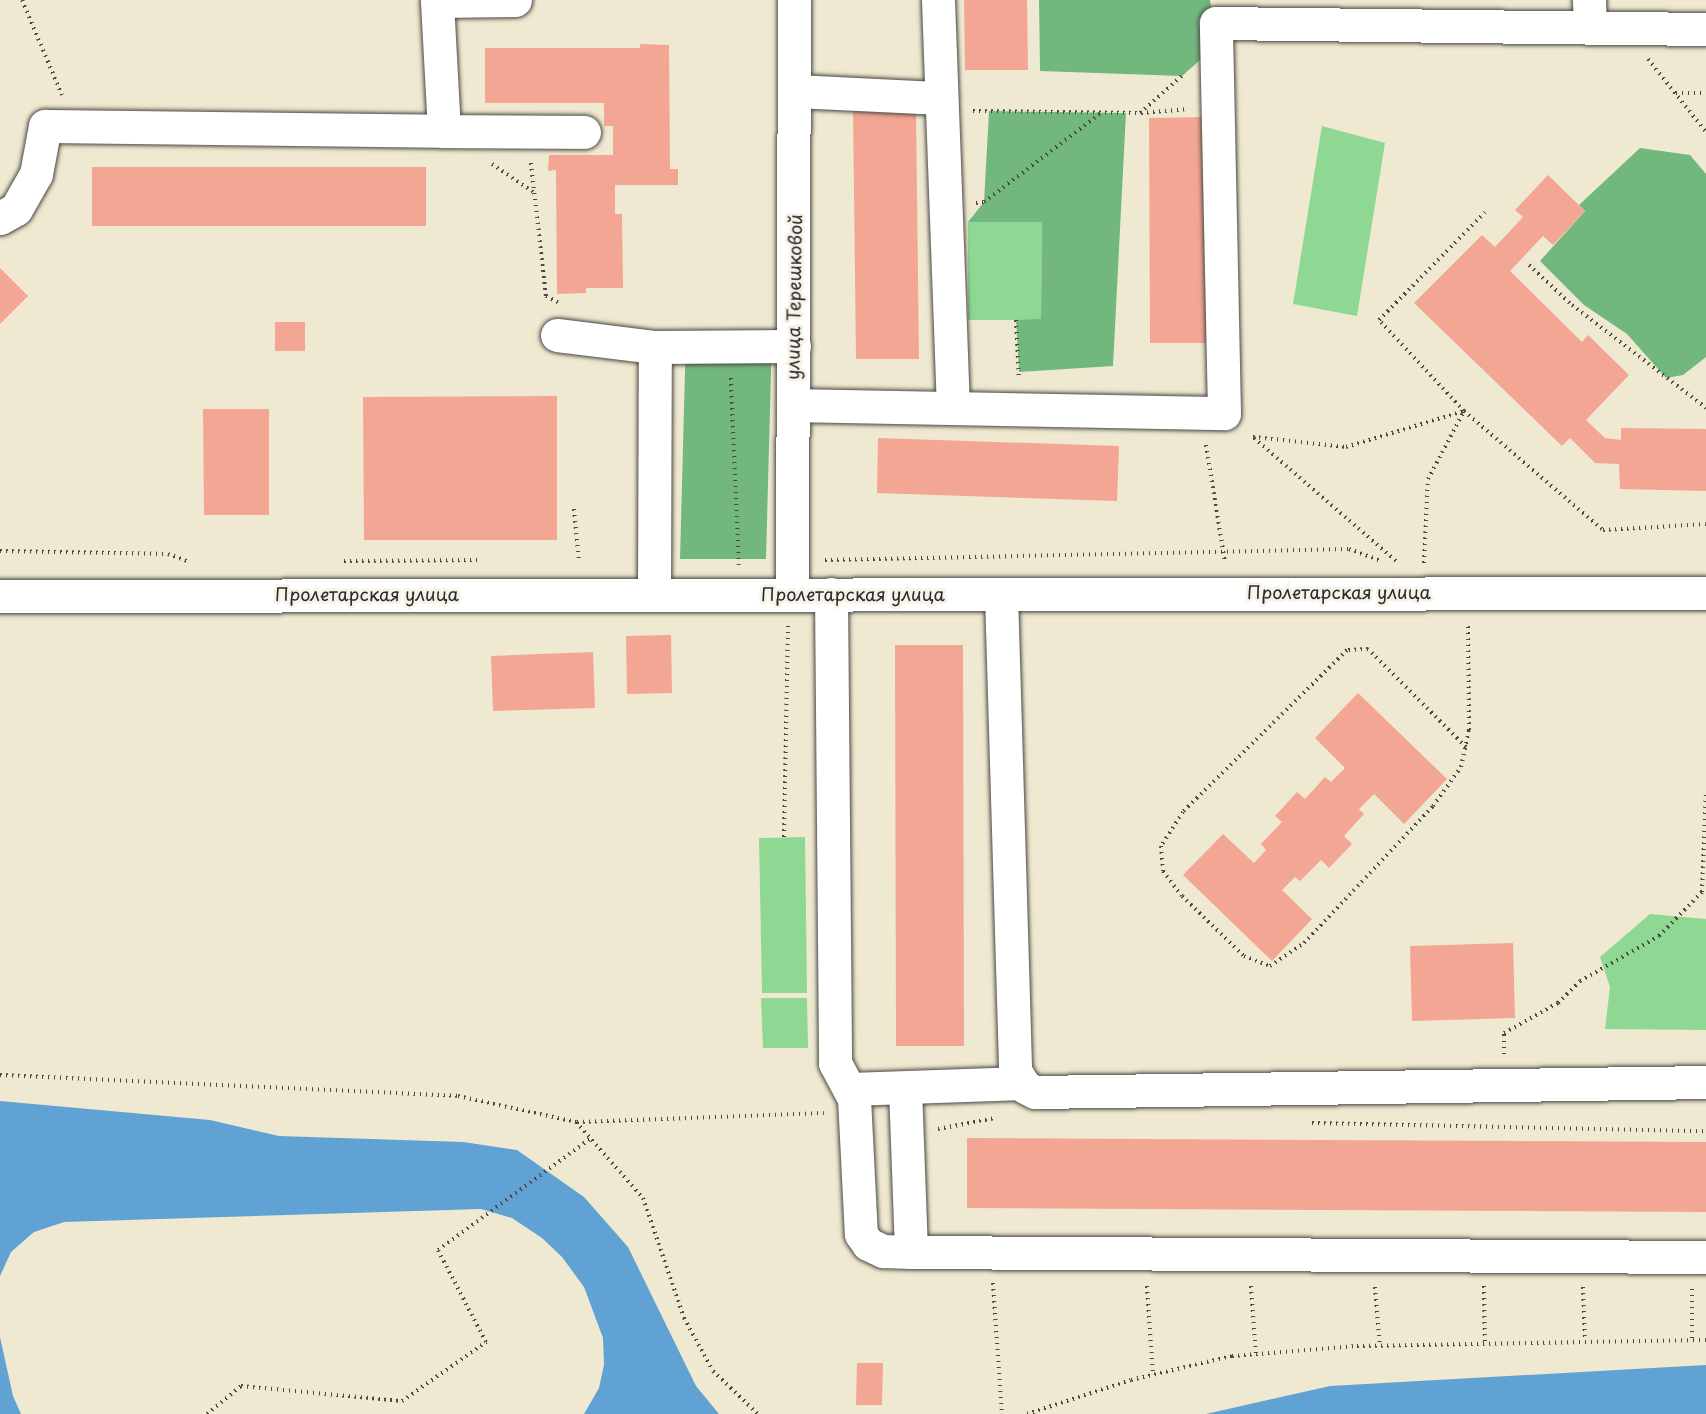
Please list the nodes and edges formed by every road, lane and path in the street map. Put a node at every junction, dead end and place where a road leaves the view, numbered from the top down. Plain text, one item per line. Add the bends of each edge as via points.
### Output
1 (22, 0) edge
2 (515, 0) edge
3 (794, 0) edge
4 (938, 0) edge
5 (1590, 14) edge
6 (1623, 28) junction
7 (1706, 29) edge
8 (1217, 45) junction
9 (796, 91) junction
10 (1675, 93) junction
11 (1706, 93) edge
12 (940, 98) junction
13 (1218, 107) junction
14 (1102, 113) junction
15 (1140, 113) junction
16 (75, 126) junction
17 (444, 131) junction
18 (527, 132) junction
19 (584, 132) dead end
20 (1706, 132) edge
21 (969, 204) dead end
22 (1485, 212) dead end
23 (0, 218) edge
24 (1529, 265) dead end
25 (1016, 320) dead end
26 (569, 336) joint
27 (794, 346) junction
28 (655, 347) junction
29 (730, 347) junction
30 (793, 405) junction
31 (953, 405) junction
32 (1021, 406) junction
33 (1706, 408) edge
34 (1464, 411) junction
35 (1212, 412) junction
36 (1253, 437) junction
37 (574, 509) dead end
38 (1706, 524) edge
39 (1223, 550) junction
40 (0, 551) edge
41 (838, 559) dead end
42 (485, 560) dead end
43 (334, 561) dead end
44 (567, 561) dead end
45 (197, 565) dead end
46 (728, 566) dead end
47 (1424, 569) dead end
48 (654, 592) junction
49 (1230, 593) junction
50 (1706, 593) edge
51 (1001, 594) junction
52 (835, 595) junction
53 (0, 596) edge
54 (1467, 601) junction
55 (790, 608) junction
56 (1466, 747) junction
57 (1706, 791) edge
58 (784, 837) dead end
59 (0, 1075) edge
60 (1706, 1082) edge
61 (1021, 1083) junction
62 (1504, 1085) junction
63 (905, 1088) junction
64 (854, 1101) junction
65 (1004, 1116) dead end
66 (576, 1122) junction
67 (1301, 1122) dead end
68 (1706, 1131) edge
69 (906, 1135) junction
70 (591, 1138) junction
71 (911, 1252) junction
72 (991, 1252) junction
73 (1144, 1253) junction
74 (1248, 1254) junction
75 (1373, 1255) junction
76 (1483, 1256) junction
77 (1582, 1256) junction
78 (1699, 1257) edge
79 (1585, 1340) junction
80 (1692, 1340) junction
81 (1706, 1340) edge
82 (1485, 1343) junction
83 (1380, 1346) junction
84 (1256, 1354) junction
85 (1154, 1375) junction
86 (207, 1414) edge
87 (758, 1414) edge
88 (1002, 1414) edge
89 (1027, 1414) edge

1 - 16 path
2 - 17 street via 437,1
3 - 9 street, улица Терешковой
4 - 12 street
5 - 6 street
5 - 8 street via 1216,23
6 - 7 street
6 - 10 path
8 - 13 street
8 - 15 path
9 - 12 street
9 - 27 street, улица Терешковой
10 - 11 path
10 - 20 path
12 - 14 path via 969,111
12 - 31 street
13 - 15 path
13 - 35 street
14 - 15 path
14 - 21 path via 984,202
16 - 17 street
16 - 23 street via 45,126 36,174 16,209
17 - 18 street
18 - 19 street
18 - 26 path via 546,296 571,309
22 - 34 path via 1379,320
24 - 33 path via 1572,305
25 - 32 path
26 - 28 street
27 - 29 street
27 - 30 street, улица Терешковой
28 - 29 street
28 - 48 street
29 - 46 path via 739,566
30 - 31 street
30 - 55 street, улица Терешковой
31 - 32 street
32 - 35 street
34 - 36 path via 1346,447
34 - 38 path via 1603,530
34 - 47 path via 1428,479
35 - 36 path
35 - 39 path
36 - 39 path via 1405,569 1349,549
37 - 44 path via 579,561
39 - 41 path
39 - 49 path
40 - 45 path via 168,555
42 - 43 path
48 - 53 street, Пролетарская улица
48 - 55 street, Пролетарская улица
49 - 51 street, Пролетарская улица
49 - 54 street, Пролетарская улица
50 - 54 street, Пролетарская улица
51 - 52 street, Пролетарская улица
51 - 61 street via 1015,1071
52 - 55 street, Пролетарская улица
52 - 64 street via 835,1063
54 - 56 path
55 - 58 path
56 - 56 path via 1368,649 1347,650 1183,812 1161,846 1163,871 1182,896 1244,956 1270,966 1304,943 1433,806 1461,767
57 - 62 path via 1702,892 1659,936 1580,981 1558,1003 1504,1032
59 - 66 path via 458,1096
60 - 62 street
61 - 62 street via 1035,1092
61 - 63 street
63 - 64 street
63 - 69 street
64 - 66 path
64 - 71 street via 863,1239 883,1251
65 - 69 path
66 - 70 path
67 - 68 path
69 - 71 street
70 - 86 path via 438,1250 486,1342 402,1401 241,1386
70 - 87 path via 644,1198 684,1318 714,1371
71 - 72 street
72 - 73 street
72 - 88 path
73 - 74 street
73 - 85 path
74 - 75 street
74 - 84 path
75 - 76 street
75 - 83 path
76 - 77 street
76 - 82 path
77 - 78 street
77 - 79 path
78 - 80 path
79 - 80 path
79 - 82 path
80 - 81 path
82 - 83 path
83 - 84 path
84 - 85 path
85 - 89 path

